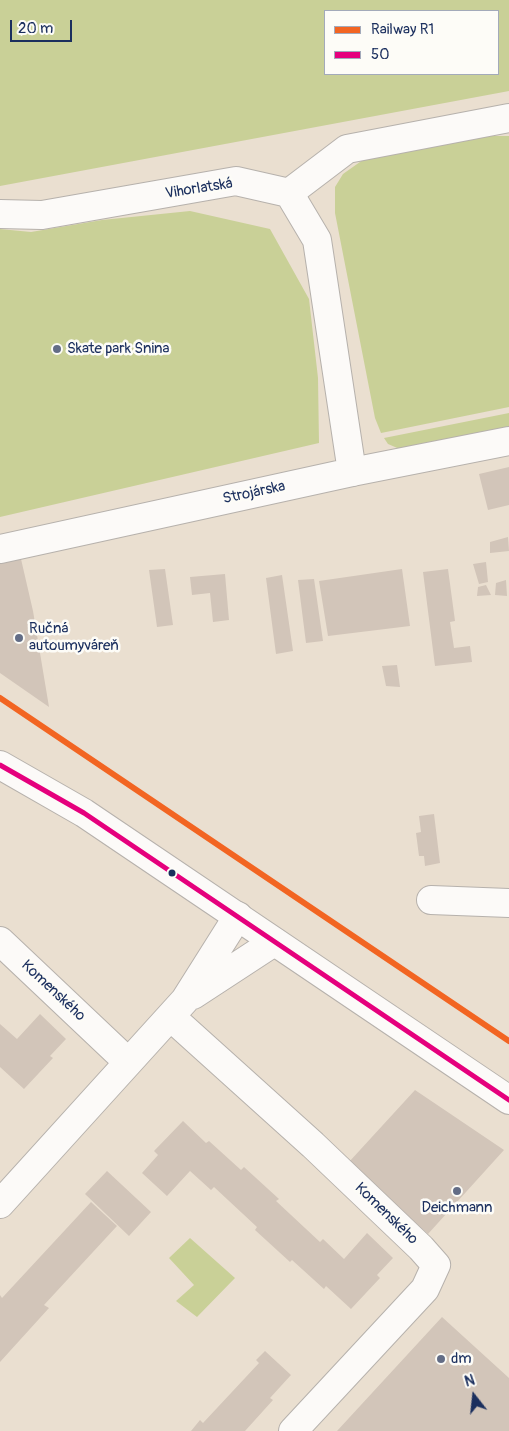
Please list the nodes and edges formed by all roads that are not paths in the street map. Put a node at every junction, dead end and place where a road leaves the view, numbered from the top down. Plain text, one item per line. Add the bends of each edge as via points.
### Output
1 (509, 118) edge
2 (289, 193) junction
3 (0, 214) edge
4 (509, 441) edge
5 (352, 472) junction
6 (0, 549) edge
7 (0, 765) edge
8 (431, 900) dead end
9 (509, 903) edge
10 (238, 916) junction
11 (0, 941) edge
12 (274, 942) junction
13 (178, 1009) junction
14 (128, 1062) junction
15 (509, 1100) edge
16 (0, 1204) edge
17 (293, 1431) edge

1 - 2 main road via 347,149
2 - 3 main road, Vihorlatská via 236,181 42,215
2 - 5 main road via 317,240
4 - 5 main road, Strojárska
5 - 6 main road, Strojárska
7 - 10 main road via 84,812
8 - 9 main road
10 - 12 main road
10 - 13 main road
11 - 14 main road, Komenského
12 - 13 main road
12 - 15 main road
13 - 14 main road
13 - 17 main road, Komenského via 436,1265 425,1289
14 - 16 main road

